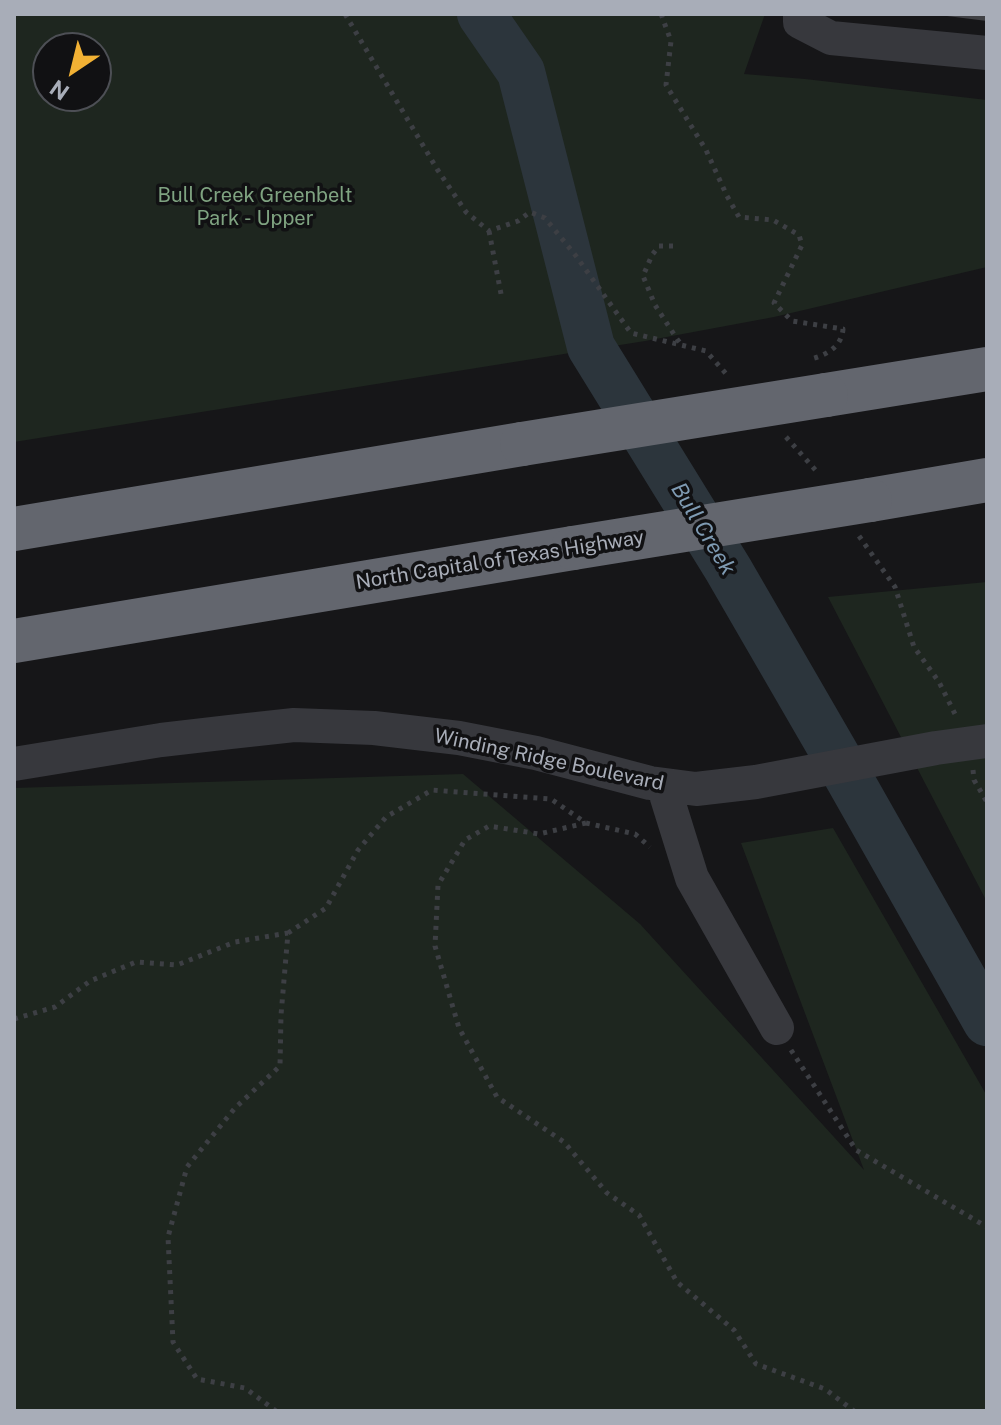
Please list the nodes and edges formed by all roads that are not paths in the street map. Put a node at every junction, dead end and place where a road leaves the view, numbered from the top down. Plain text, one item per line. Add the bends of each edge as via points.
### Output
1 (800, 14) edge
2 (987, 53) edge
3 (987, 369) edge
4 (987, 480) edge
5 (14, 529) edge
6 (14, 641) edge
7 (987, 741) edge
8 (14, 764) edge
9 (663, 785) junction
10 (777, 1028) road end

1 - 2 street via 800,22 831,38
3 - 5 highway, bridge via 813,379 522,444
4 - 6 highway, North Capital of Texas Highway, bridge
7 - 9 street, Winding Ridge Boulevard via 756,782 696,789
8 - 9 street, Winding Ridge Boulevard via 294,725 459,738
9 - 10 street via 692,878

